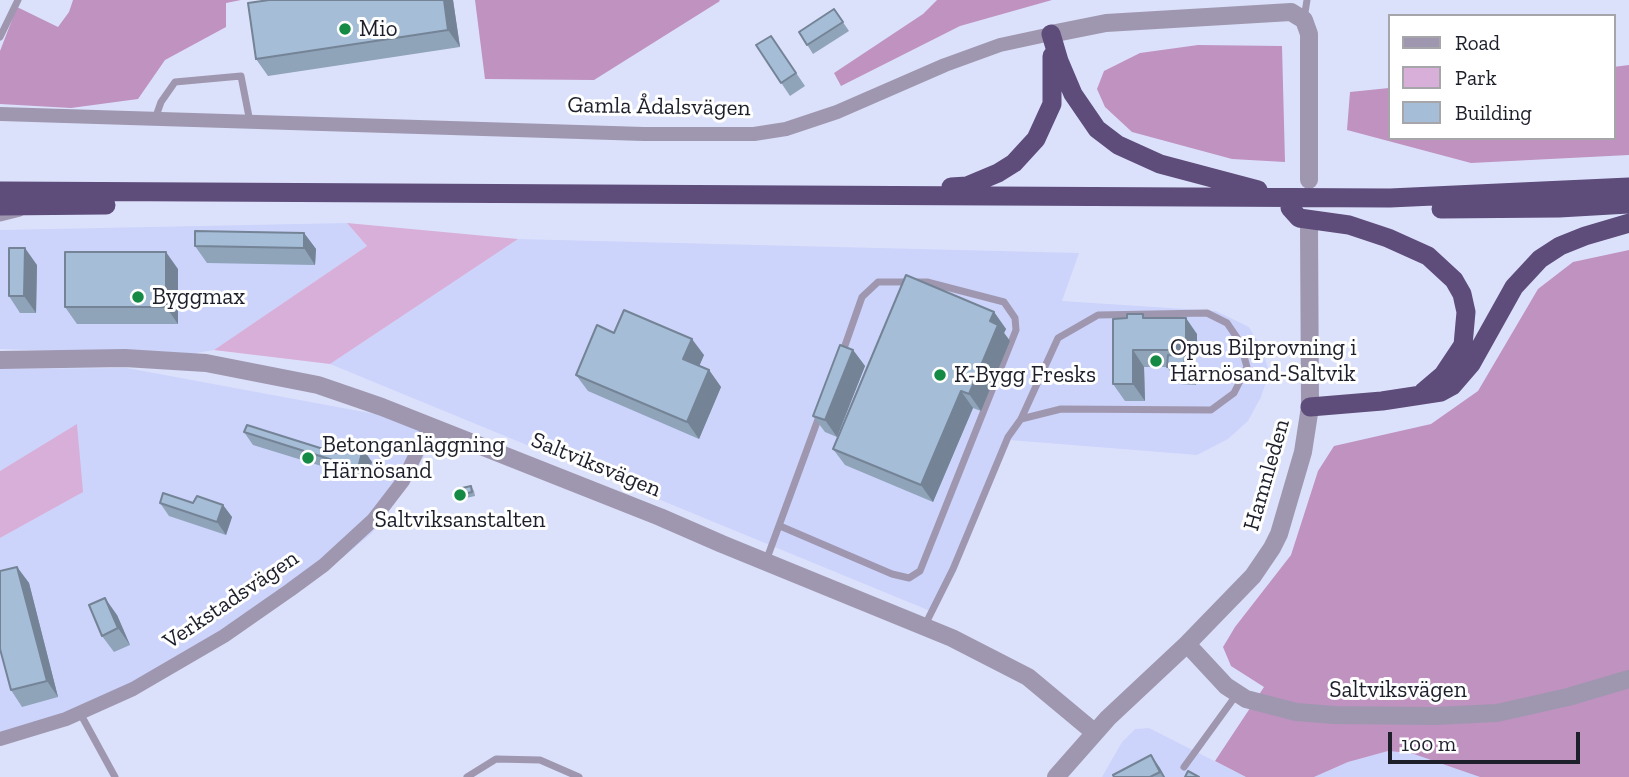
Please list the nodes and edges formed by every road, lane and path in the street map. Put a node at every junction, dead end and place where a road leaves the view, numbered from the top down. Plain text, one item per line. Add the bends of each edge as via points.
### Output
1 (18, 0) edge
2 (1307, 0) edge
3 (1304, 20) junction
4 (1051, 34) junction
5 (0, 37) edge
6 (0, 114) edge
7 (155, 119) junction
8 (250, 122) junction
9 (1309, 180) dead end
10 (1629, 187) edge
11 (0, 191) edge
12 (936, 196) junction
13 (1292, 203) junction
14 (1629, 204) edge
15 (39, 205) junction
16 (0, 206) edge
17 (0, 218) edge
18 (1629, 223) edge
19 (1309, 227) dead end
20 (0, 360) edge
21 (839, 360) edge
22 (1420, 395) junction
23 (1310, 407) junction
24 (821, 411) edge
25 (1021, 419) junction
26 (429, 427) junction
27 (780, 526) junction
28 (765, 561) junction
29 (925, 626) junction
30 (1187, 644) junction
31 (1629, 679) edge
32 (1237, 694) junction
33 (80, 713) junction
34 (1094, 732) junction
35 (0, 739) edge
36 (1184, 767) dead end
37 (115, 777) edge
38 (467, 777) edge
39 (579, 777) edge
40 (1056, 777) edge

1 - 5 lane
2 - 3 lane
3 - 4 street, Gamla Ådalsvägen via 1291,12 1269,12 1105,23
3 - 9 street via 1309,34
4 - 8 street, Gamla Ådalsvägen via 1000,45 837,112 754,134
4 - 12 highway via 1052,104 1036,139 998,173
4 - 13 highway via 1084,113 1118,145 1181,171 1274,194
6 - 7 street, Gamla Ådalsvägen
7 - 8 street, Gamla Ådalsvägen
7 - 8 lane via 175,82 241,76
10 - 13 highway
11 - 12 highway
12 - 13 highway
13 - 14 highway via 1510,209
13 - 15 highway
13 - 22 highway via 1299,218 1349,225 1388,238 1429,256 1454,279 1466,312 1463,345 1443,375
15 - 16 highway
15 - 17 lane
18 - 22 highway via 1560,246 1540,259 1514,287 1462,377 1441,392
19 - 23 street, Hamnleden
20 - 26 street, Saltviksvägen via 125,358 206,363 318,385
21 - 27 lane via 862,297 878,282 927,282 1004,302 1015,318 1016,330 920,571 909,578 892,573
22 - 23 highway
23 - 30 street, Hamnleden via 1296,478 1272,548 1253,576
24 - 27 lane
25 - 25 lane via 1058,338 1098,315 1206,313 1227,323 1240,342 1247,367 1234,393 1211,411 1061,409
25 - 29 lane via 1008,437
26 - 28 street, Saltviksvägen
26 - 33 street, Verkstadsvägen via 389,501 324,565 194,654
27 - 28 lane
28 - 29 street, Saltviksvägen
29 - 34 street, Saltviksvägen via 1028,677
30 - 32 street, Saltviksvägen
30 - 34 street, Hamnleden
31 - 32 street, Saltviksvägen via 1497,713 1445,716 1296,712
32 - 36 lane
33 - 35 street, Verkstadsvägen
33 - 37 lane
34 - 40 street, Hamnleden
38 - 39 lane via 496,759 540,760

